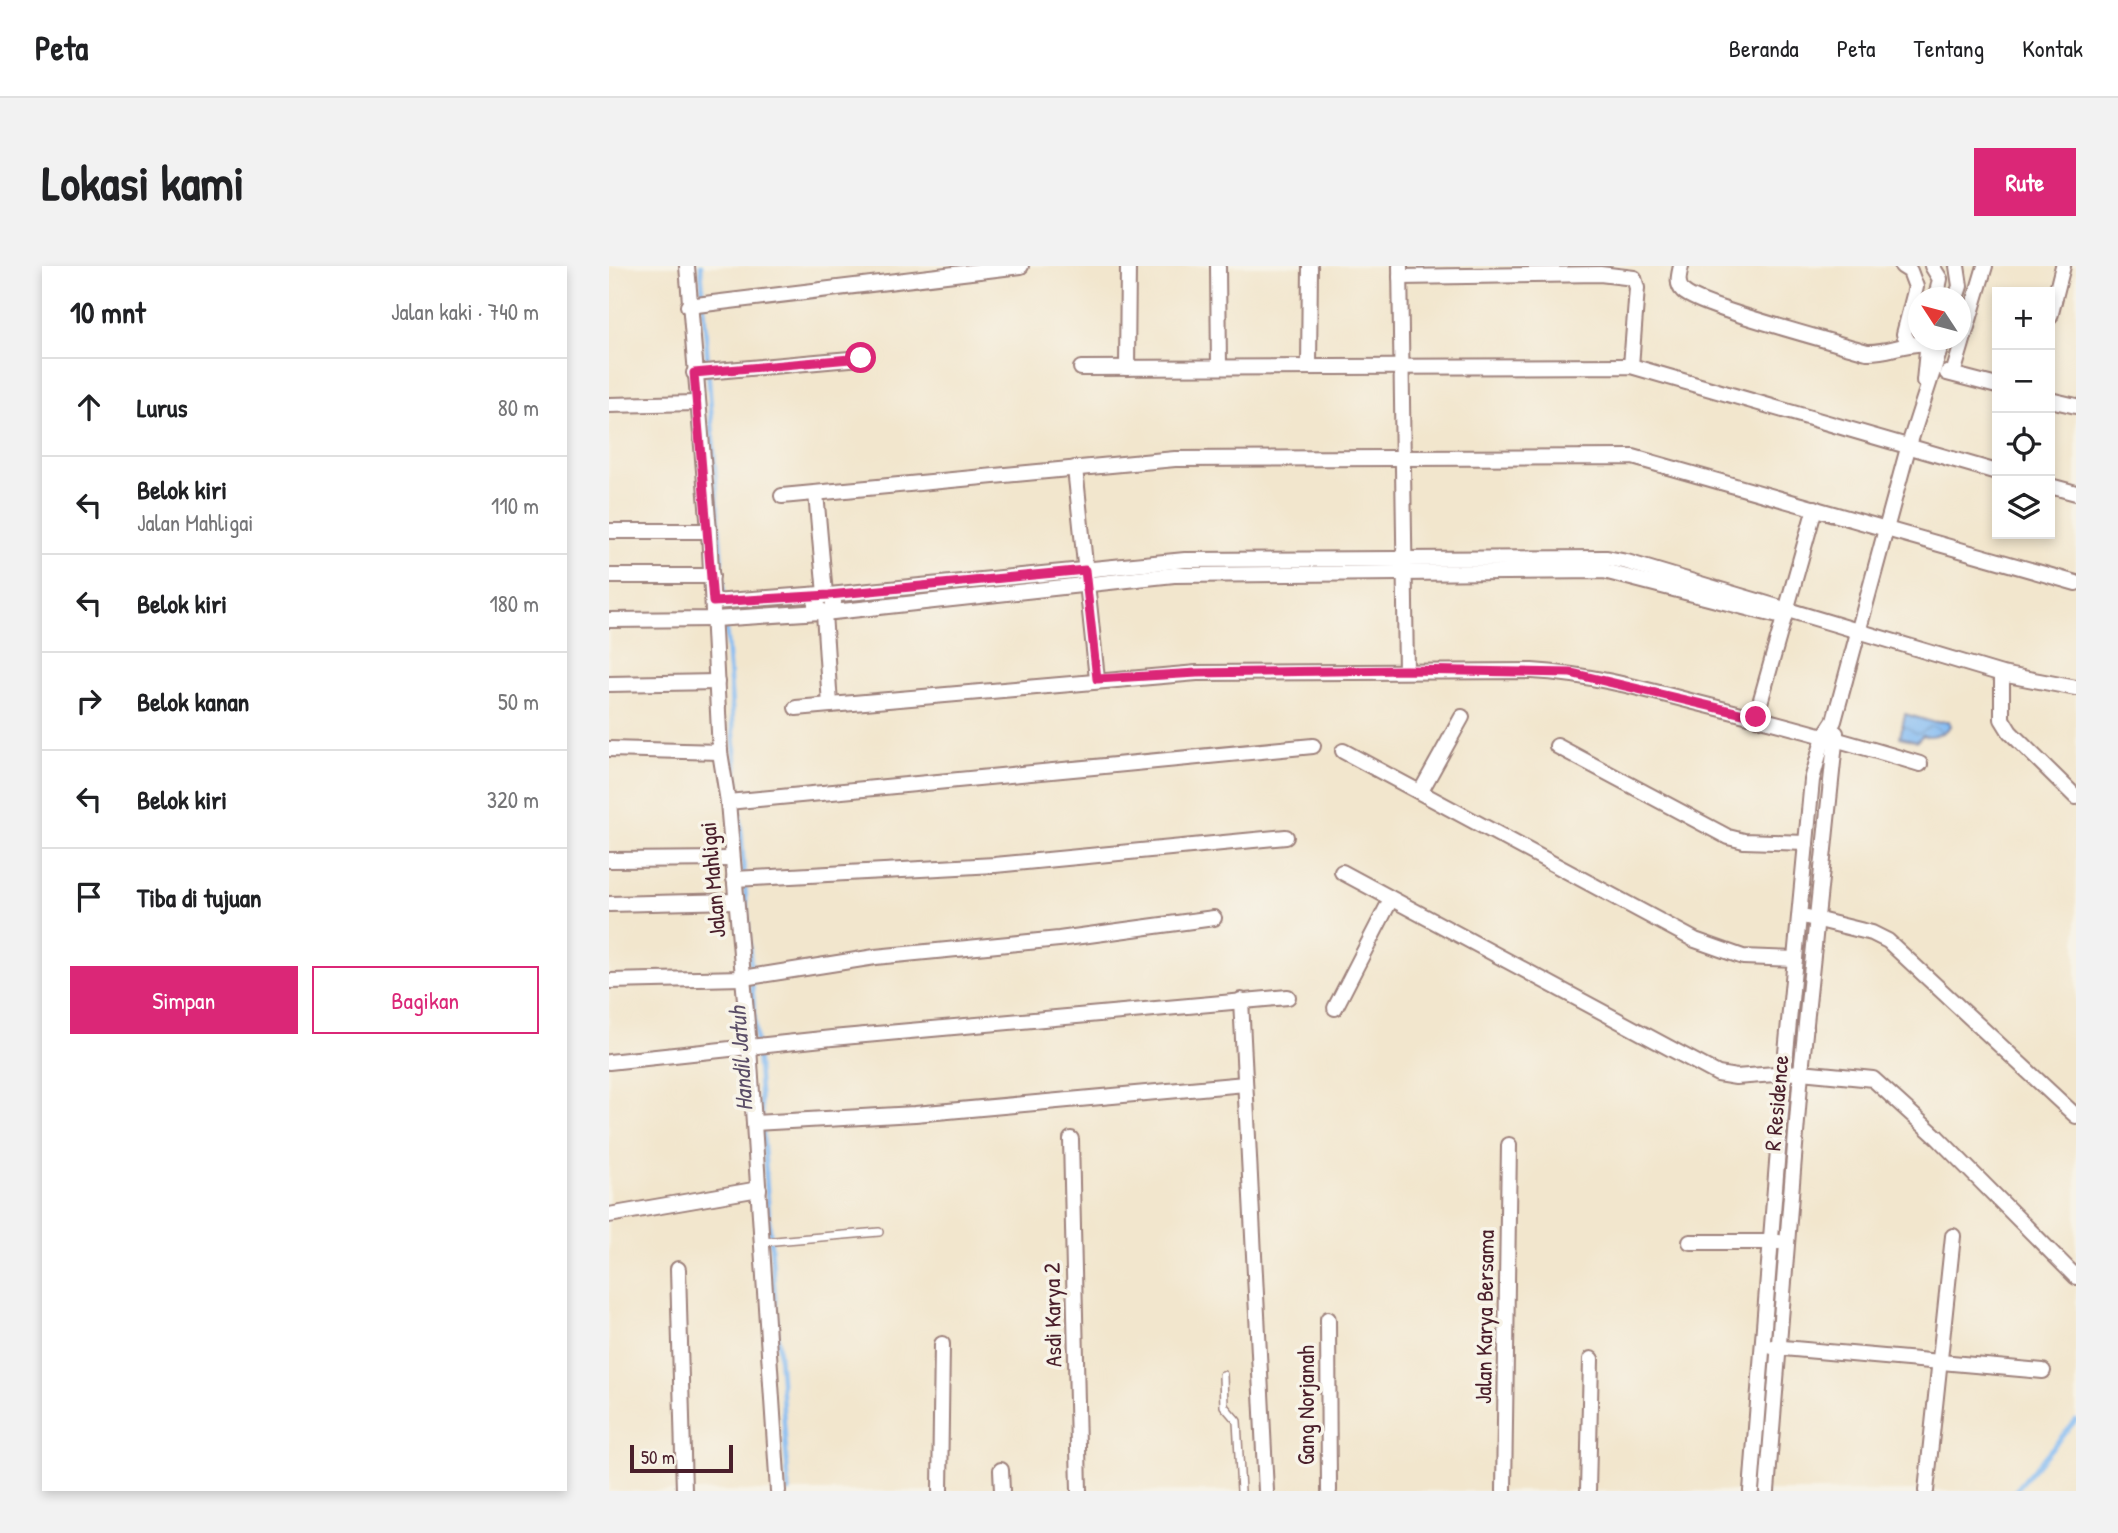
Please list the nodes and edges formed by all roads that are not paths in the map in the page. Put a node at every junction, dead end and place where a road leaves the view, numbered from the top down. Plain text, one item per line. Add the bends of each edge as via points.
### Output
1 (687, 266) edge
2 (1021, 266) edge
3 (1128, 266) edge
4 (1218, 266) edge
5 (1310, 266) edge
6 (1681, 266) edge
7 (1902, 266) edge
8 (1932, 266) edge
9 (1957, 266) edge
10 (1985, 266) edge
11 (2063, 266) edge
12 (1401, 271) edge
13 (1916, 287) edge
14 (1938, 287) edge
15 (1960, 287) edge
16 (2055, 297) edge
17 (699, 306) junction
18 (1908, 319) edge
19 (1908, 340) edge
20 (1908, 342) edge
21 (1928, 350) edge
22 (1938, 350) edge
23 (861, 358) dead end
24 (1309, 366) junction
25 (1401, 366) junction
26 (1631, 366) junction
27 (1219, 367) junction
28 (1081, 368) dead end
29 (1127, 368) junction
30 (1930, 368) junction
31 (705, 372) junction
32 (1953, 374) junction
33 (1992, 385) edge
34 (2055, 401) edge
35 (697, 403) junction
36 (609, 405) edge
37 (2076, 407) edge
38 (1908, 447) junction
39 (1402, 459) junction
40 (1076, 468) junction
41 (1992, 470) edge
42 (2055, 487) edge
43 (817, 493) junction
44 (2076, 493) edge
45 (782, 496) dead end
46 (1815, 508) junction
47 (1886, 528) junction
48 (609, 531) edge
49 (709, 531) junction
50 (1404, 568) junction
51 (609, 576) edge
52 (712, 576) junction
53 (1085, 577) junction
54 (2076, 583) edge
55 (713, 602) junction
56 (825, 603) junction
57 (1789, 614) junction
58 (714, 619) junction
59 (609, 620) edge
60 (1858, 632) junction
61 (1406, 670) junction
62 (2002, 674) junction
63 (1097, 679) junction
64 (717, 682) junction
65 (609, 684) edge
66 (2076, 688) edge
67 (830, 705) junction
68 (796, 708) dead end
69 (1756, 717) junction
70 (1462, 718) dead end
71 (1831, 737) junction
72 (1313, 746) dead end
73 (1557, 746) dead end
74 (609, 749) edge
75 (1343, 751) dead end
76 (720, 752) junction
77 (1920, 764) dead end
78 (1421, 791) junction
79 (2076, 797) edge
80 (735, 801) junction
81 (1286, 837) dead end
82 (1806, 843) junction
83 (732, 859) junction
84 (609, 860) edge
85 (1342, 872) dead end
86 (741, 878) junction
87 (1391, 899) junction
88 (736, 901) junction
89 (609, 904) edge
90 (1799, 916) junction
91 (1214, 918) dead end
92 (1816, 918) junction
93 (1795, 960) junction
94 (749, 978) junction
95 (609, 981) edge
96 (1288, 997) dead end
97 (1241, 1000) junction
98 (1335, 1008) dead end
99 (754, 1046) junction
100 (609, 1062) edge
101 (1801, 1072) junction
102 (1784, 1074) junction
103 (1245, 1084) junction
104 (2076, 1116) edge
105 (760, 1122) junction
106 (1071, 1139) dead end
107 (1509, 1145) dead end
108 (759, 1189) junction
109 (609, 1215) edge
110 (879, 1232) dead end
111 (1953, 1236) dead end
112 (768, 1242) junction
113 (1690, 1242) dead end
114 (1771, 1242) junction
115 (1787, 1242) junction
116 (678, 1269) dead end
117 (2076, 1277) edge
118 (1328, 1319) dead end
119 (942, 1344) dead end
120 (1761, 1346) junction
121 (1779, 1347) junction
122 (1591, 1359) dead end
123 (1940, 1362) junction
124 (2043, 1371) dead end
125 (1223, 1375) dead end
126 (1001, 1470) dead end
127 (1767, 1484) edge
128 (1751, 1485) edge
129 (684, 1491) edge
130 (778, 1491) edge
131 (940, 1491) edge
132 (1002, 1491) edge
133 (1079, 1491) edge
134 (1241, 1491) edge
135 (1266, 1491) edge
136 (1329, 1491) edge
137 (1504, 1491) edge
138 (1588, 1491) edge
139 (1926, 1491) edge

1 - 17 street, Jalan Mahligai
2 - 17 street
3 - 29 street
4 - 27 street
5 - 24 street
6 - 20 street via 1679,286 1696,299 1867,352
7 - 13 street via 1910,271
8 - 14 street via 1940,279
9 - 15 street
10 - 32 street
11 - 16 street
12 - 25 street
12 - 26 street via 1634,278
17 - 31 street, Jalan Mahligai
18 - 19 street via 1904,334
21 - 30 street
22 - 30 street
23 - 31 street
24 - 25 street
24 - 27 street
25 - 26 street
25 - 39 street
26 - 38 street
27 - 29 street
28 - 29 street
30 - 32 street
30 - 38 street
31 - 35 street, Jalan Mahligai
32 - 33 street
34 - 37 street
35 - 36 street
35 - 49 street, Jalan Mahligai
38 - 41 street
38 - 47 street
39 - 40 street via 1175,459
39 - 46 street via 1633,457
39 - 50 street
40 - 43 street
40 - 53 street
42 - 44 street
43 - 45 street
43 - 56 street
46 - 47 street
46 - 57 street
47 - 54 street
47 - 60 street
48 - 49 street
49 - 52 street, Jalan Mahligai
50 - 53 street via 1268,568
50 - 57 street via 1624,569
50 - 61 street
51 - 52 street
52 - 55 street, Jalan Mahligai
53 - 56 street
53 - 63 street
55 - 56 street
55 - 58 street, Jalan Mahligai
56 - 58 street
56 - 67 street
57 - 60 street
57 - 69 street
58 - 59 street
58 - 64 street, Jalan Mahligai
60 - 62 street
60 - 71 street
61 - 63 street
61 - 69 street via 1571,673
62 - 66 street
62 - 79 street via 2002,719
63 - 67 street
64 - 65 street
64 - 76 street, Jalan Mahligai
67 - 68 street
69 - 71 street
70 - 78 street
71 - 77 street
71 - 82 street via 1812,780
71 - 92 street, R Residence
72 - 80 street
73 - 82 street via 1728,837
74 - 76 street
75 - 78 street
76 - 80 street, Jalan Mahligai
78 - 93 street via 1695,940 1743,957
80 - 83 street, Jalan Mahligai
81 - 86 street via 995,865
82 - 90 street
83 - 84 street
83 - 86 street, Jalan Mahligai
85 - 87 street
86 - 88 street, Jalan Mahligai
87 - 98 street
87 - 102 street via 1717,1074
88 - 89 street
88 - 94 street, Jalan Mahligai
90 - 92 street
90 - 93 street
91 - 94 street via 875,957
92 - 101 street, R Residence
92 - 104 street via 1888,941
93 - 102 street
94 - 95 street
94 - 99 street, Jalan Mahligai
96 - 97 street
97 - 99 street
97 - 103 street
99 - 100 street
99 - 105 street, Jalan Mahligai
101 - 102 street
101 - 115 street, R Residence
101 - 117 street via 1873,1079
102 - 114 street
103 - 105 street via 915,1114
103 - 135 street
105 - 108 street, Jalan Mahligai
106 - 133 street, Asdi Karya 2
107 - 137 street, Jalan Karya Bersama
108 - 109 street
108 - 112 street, Jalan Mahligai
110 - 112 lane
111 - 123 street
112 - 130 street, Jalan Mahligai
113 - 114 street
114 - 115 street
114 - 120 street
115 - 121 street, R Residence
116 - 129 street
118 - 136 street, Gang Norjanah
119 - 131 street
120 - 121 street
120 - 128 street
121 - 123 street
121 - 127 street, R Residence
122 - 138 street
123 - 124 street
123 - 139 street
125 - 134 lane via 1224,1406 1237,1421
126 - 132 street
127 - 128 street

